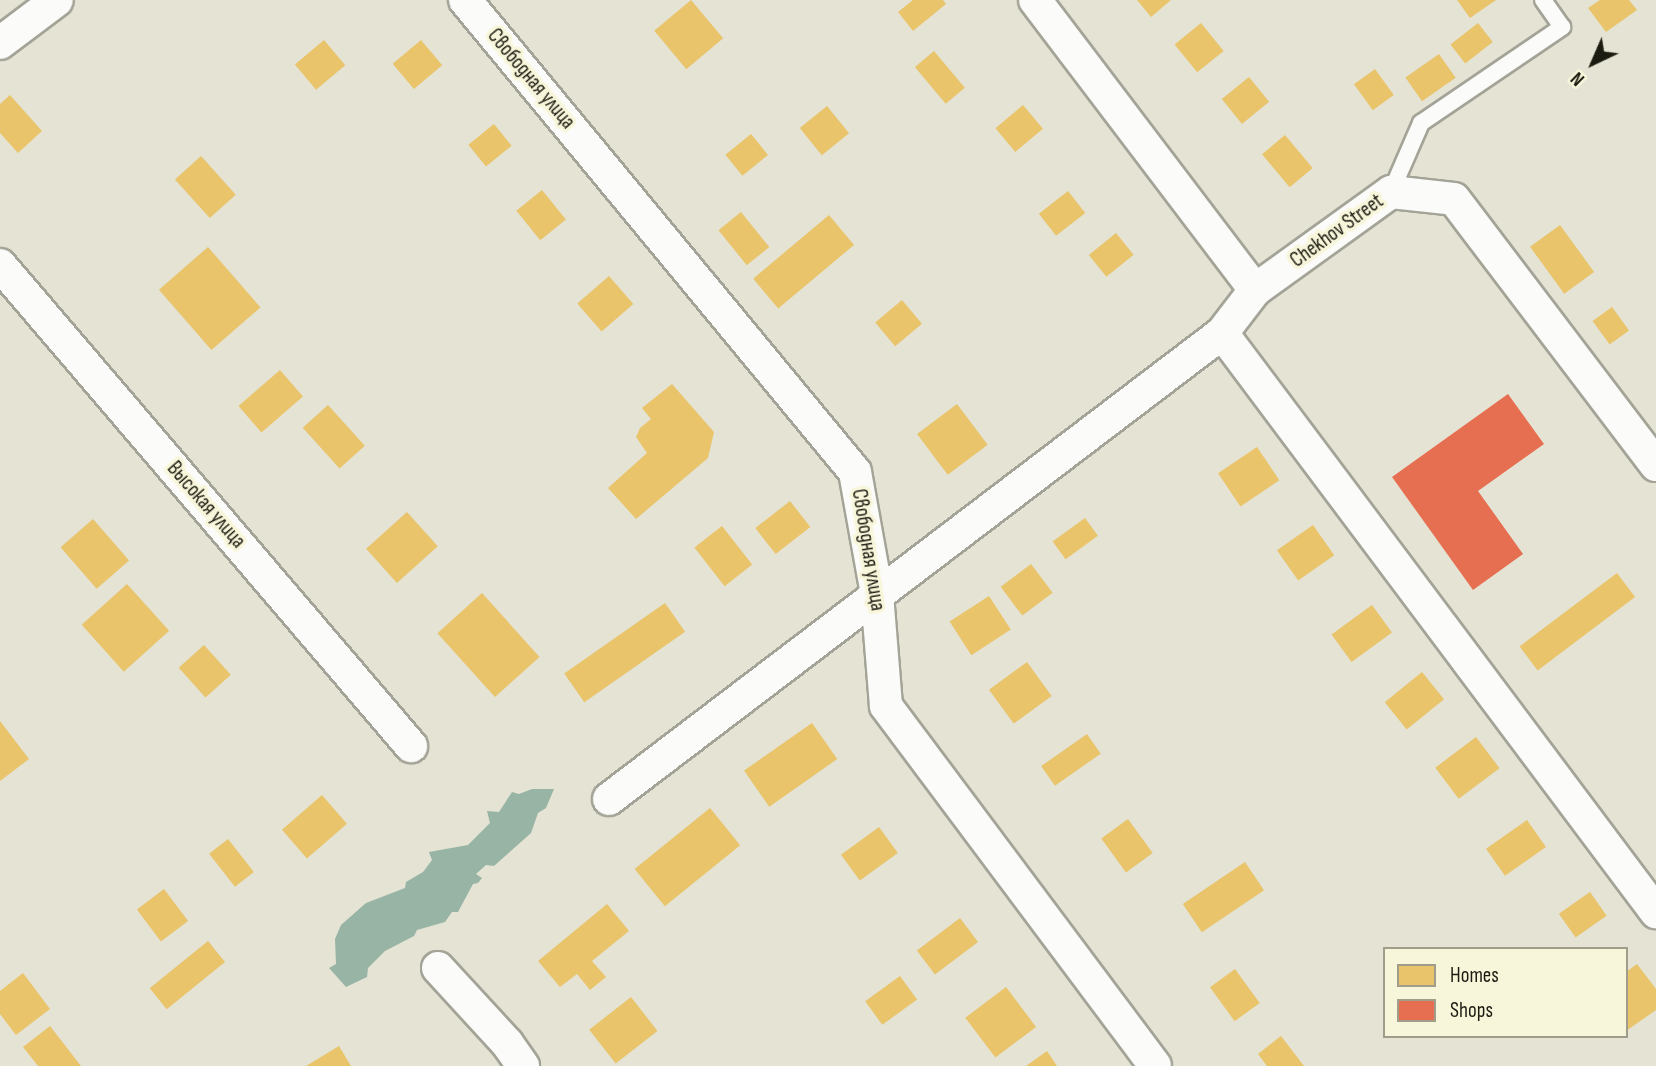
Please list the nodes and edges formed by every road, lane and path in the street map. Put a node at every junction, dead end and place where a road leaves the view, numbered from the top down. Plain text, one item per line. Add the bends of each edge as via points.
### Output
1 (57, 0) edge
2 (465, 0) edge
3 (1035, 0) edge
4 (1543, 0) edge
5 (0, 43) edge
6 (1391, 192) junction
7 (0, 265) edge
8 (1255, 290) junction
9 (1222, 333) junction
10 (1656, 465) edge
11 (877, 594) junction
12 (411, 746) dead end
13 (609, 799) dead end
14 (1656, 912) edge
15 (438, 968) dead end
16 (523, 1066) edge
17 (1155, 1066) edge

1 - 5 street
2 - 11 street, Свободная улица via 855,472
3 - 8 street
4 - 6 lane via 1562,27 1421,122
6 - 8 street, Chekhov Street
6 - 10 street, Chekhov Street via 1454,198
7 - 12 street, Высокая улица
8 - 9 street, Chekhov Street
9 - 11 street, Chekhov Street
9 - 14 street
11 - 13 street, Chekhov Street
11 - 17 street, Свободная улица via 886,706
15 - 16 street

